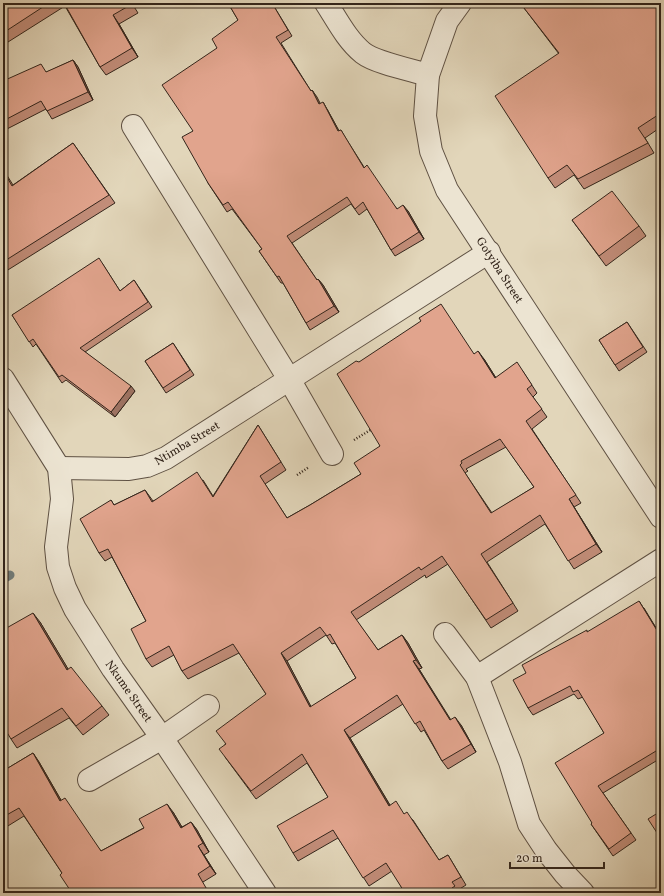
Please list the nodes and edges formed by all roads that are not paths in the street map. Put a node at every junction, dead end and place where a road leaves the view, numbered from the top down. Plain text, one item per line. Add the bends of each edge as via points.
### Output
1 (326, 3) edge
2 (460, 3) edge
3 (428, 75) junction
4 (133, 126) dead end
5 (489, 252) junction
6 (289, 378) junction
7 (3, 379) edge
8 (332, 454) dead end
9 (58, 468) junction
10 (661, 517) edge
11 (661, 560) edge
12 (445, 634) dead end
13 (477, 677) junction
14 (208, 706) dead end
15 (162, 738) junction
16 (89, 780) dead end
17 (264, 893) edge
18 (583, 893) edge

1 - 3 street via 351,42 364,54
2 - 3 street, Gotyiba Street via 446,21
3 - 5 street, Gotyiba Street via 425,116 431,151 447,190
4 - 6 street
5 - 6 street, Ntimba Street
5 - 10 street, Gotyiba Street
6 - 8 street
6 - 9 street, Ntimba Street via 166,458 147,466 129,469
7 - 9 street
9 - 15 street, Nkume Street via 62,499 56,547 58,567 65,588 75,609 113,669
11 - 13 street
12 - 13 street
13 - 18 street via 510,762 529,824 546,850
14 - 15 street
15 - 16 street
15 - 17 street, Nkume Street

